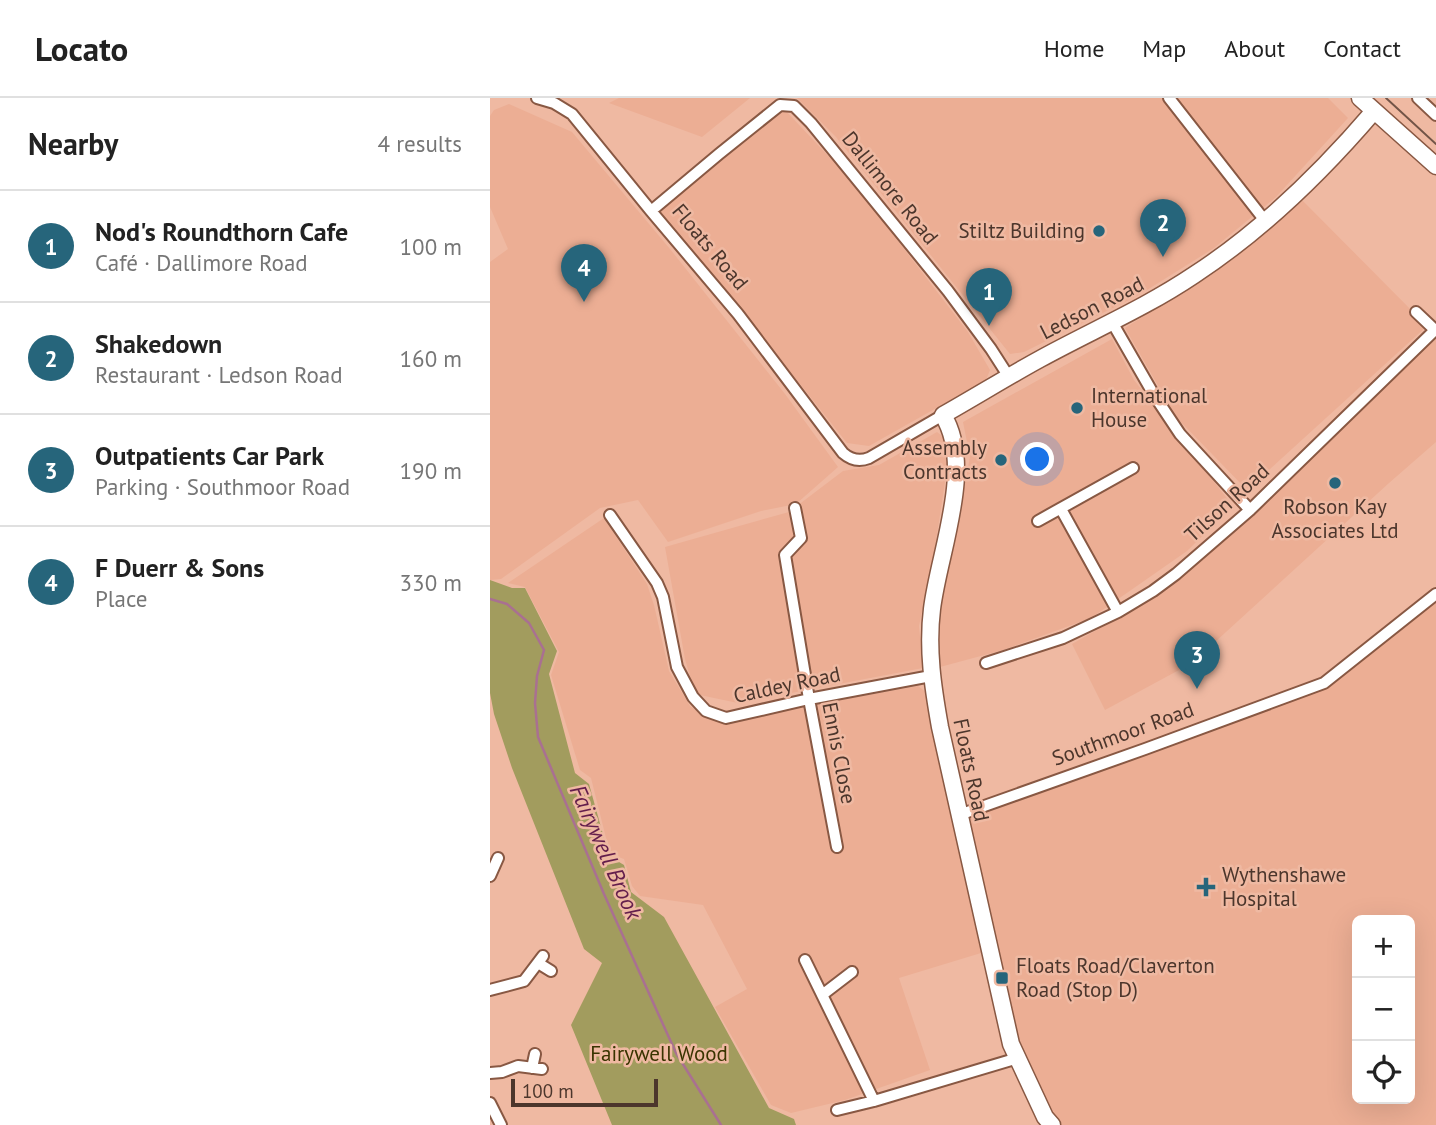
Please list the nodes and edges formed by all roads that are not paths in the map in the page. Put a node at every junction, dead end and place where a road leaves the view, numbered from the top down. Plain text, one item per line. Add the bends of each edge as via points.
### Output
1 (537, 98) edge
2 (1169, 98) edge
3 (1360, 98) edge
4 (1418, 98) edge
5 (1374, 110) junction
6 (1436, 115) edge
7 (1436, 166) edge
8 (651, 211) junction
9 (1266, 222) junction
10 (1416, 312) dead end
11 (1112, 322) junction
12 (1009, 377) junction
13 (943, 415) junction
14 (869, 458) joint
15 (1133, 468) dead end
16 (795, 508) dead end
17 (1060, 509) junction
18 (1250, 510) junction
19 (610, 515) dead end
20 (1038, 521) dead end
21 (1436, 594) edge
22 (1118, 612) junction
23 (986, 663) dead end
24 (931, 676) junction
25 (809, 699) junction
26 (959, 815) junction
27 (837, 847) dead end
28 (494, 867) edge
29 (508, 873) dead end
30 (805, 960) dead end
31 (551, 971) dead end
32 (852, 972) dead end
33 (490, 990) edge
34 (822, 995) junction
35 (535, 1054) dead end
36 (1018, 1058) junction
37 (490, 1073) edge
38 (874, 1101) junction
39 (490, 1103) edge
40 (837, 1111) dead end
41 (501, 1125) edge
42 (1052, 1125) edge

1 - 8 street, Floats Road via 572,114
2 - 9 street
3 - 5 street
4 - 6 street
5 - 7 street
5 - 9 street, Ledson Road
8 - 12 street, Dallimore Road via 780,105 794,106 948,290
8 - 14 street, Floats Road via 738,314 843,453 850,459
9 - 11 street, Ledson Road via 1172,290
10 - 18 street, Tilson Road via 1435,330
11 - 12 street, Ledson Road
11 - 18 street via 1180,434
12 - 13 street, Ledson Road
13 - 14 street, Ledson Road
13 - 24 street, Floats Road via 954,442 957,477 932,609
15 - 17 street
16 - 25 street, Ennis Close via 801,538 785,555
17 - 20 street
17 - 22 street
18 - 22 street, Tilson Road via 1176,574
19 - 25 street, Caldey Road via 657,583 677,667 692,697 706,712 726,718
21 - 26 street, Southmoor Road via 1324,683
22 - 23 street, Tilson Road via 1063,638
24 - 25 street, Caldey Road
24 - 26 street, Floats Road
25 - 27 street, Ennis Close
26 - 36 street, Floats Road
28 - 29 street
30 - 34 street
31 - 33 street via 541,959 522,982
32 - 34 street
34 - 38 street
35 - 37 street via 537,1068 519,1066
36 - 38 street
36 - 42 street, Floats Road
38 - 40 street
39 - 41 street

